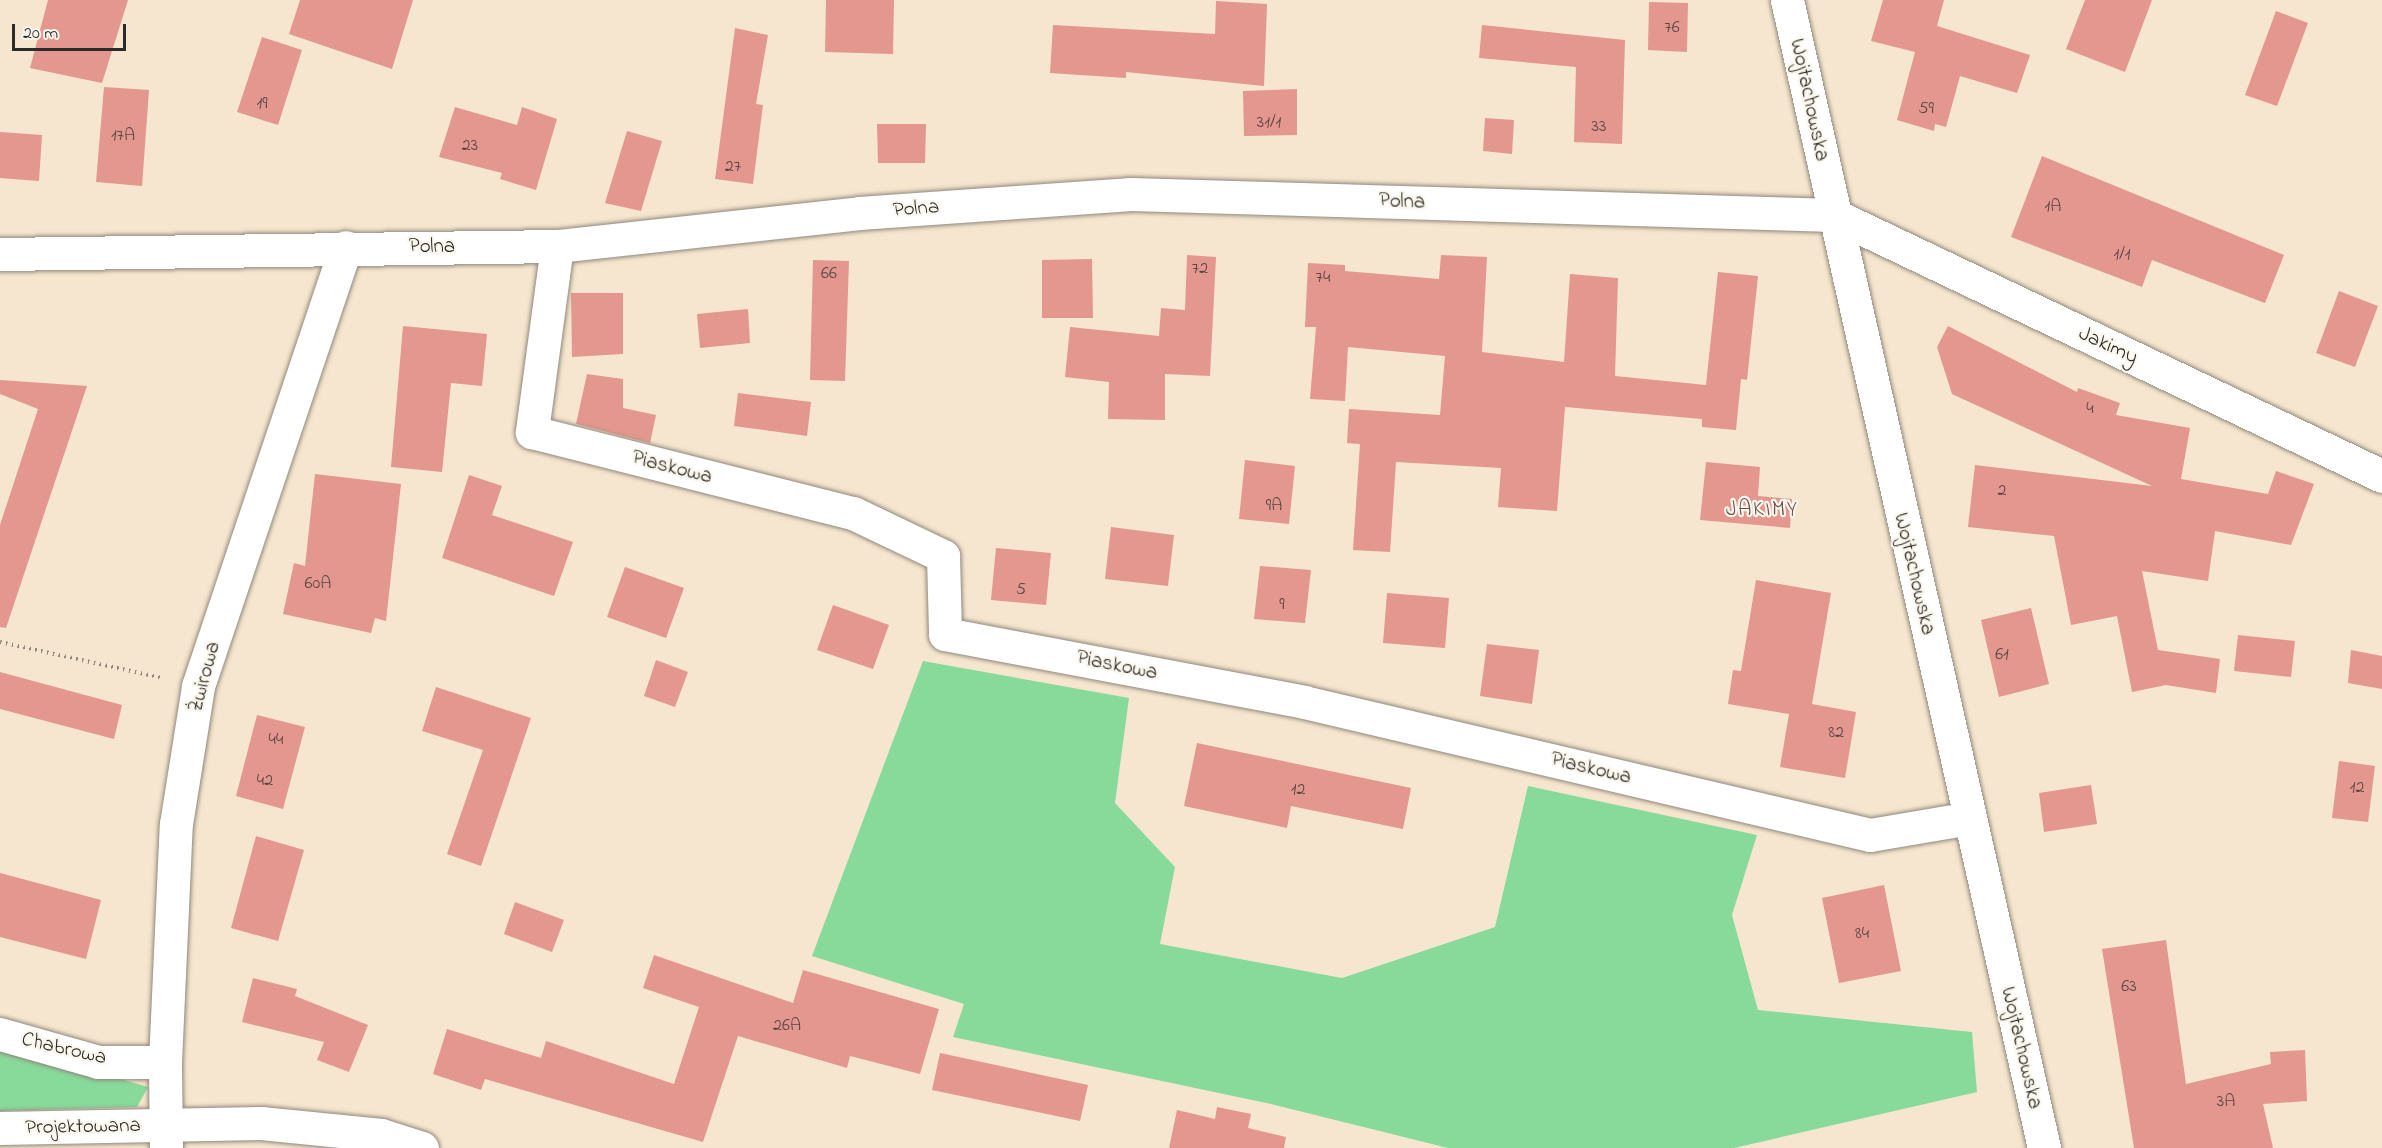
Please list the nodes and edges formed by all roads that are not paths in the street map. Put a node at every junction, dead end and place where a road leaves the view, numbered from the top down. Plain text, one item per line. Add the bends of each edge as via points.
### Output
1 (1787, 0) edge
2 (1834, 215) junction
3 (557, 246) junction
4 (346, 247) junction
5 (0, 254) edge
6 (2382, 476) edge
7 (1969, 818) junction
8 (0, 1034) edge
9 (165, 1062) junction
10 (0, 1128) edge
11 (166, 1137) edge
12 (422, 1148) edge
13 (2044, 1148) edge

1 - 2 street, Wojtachowska
2 - 3 street, Polna via 1131,194 859,213
2 - 6 street, Jakimy
2 - 7 street, Wojtachowska
3 - 4 street, Polna
3 - 7 street, Piaskowa via 532,432 853,513 944,556 945,634 1304,702 1870,835
4 - 5 street, Polna
4 - 9 street, Żwirowa via 198,686 176,824
7 - 13 street, Wojtachowska
8 - 9 street, Chabrowa via 98,1062
9 - 11 street, Żwirowa
10 - 11 street, Projektowana
11 - 12 street via 261,1123 381,1135

